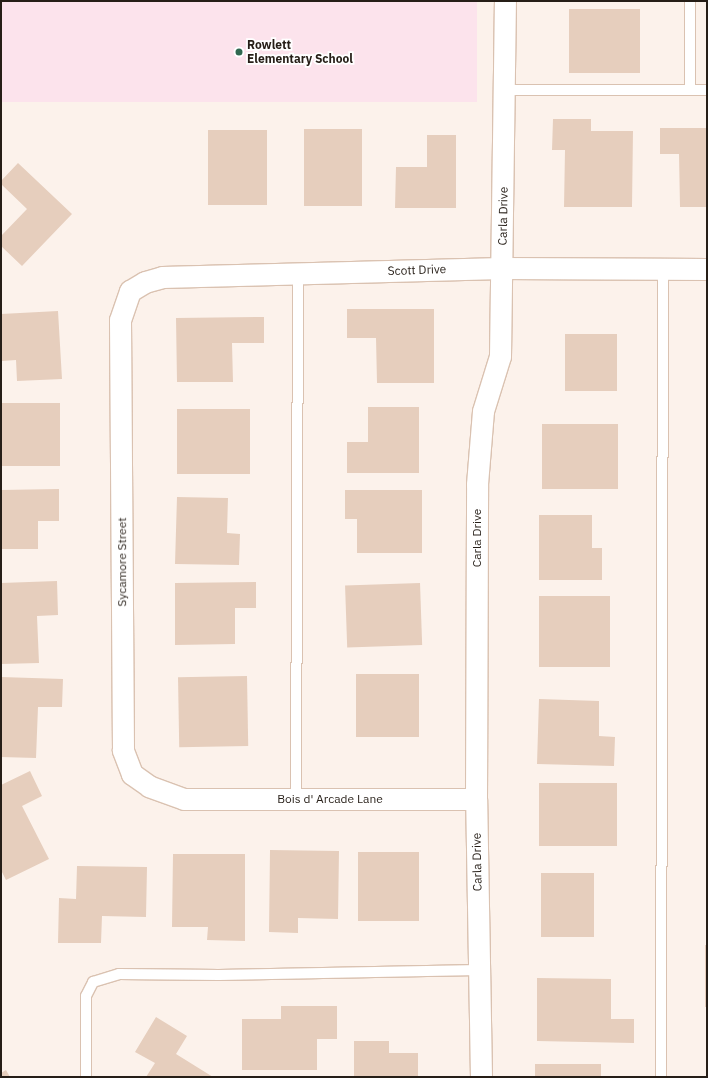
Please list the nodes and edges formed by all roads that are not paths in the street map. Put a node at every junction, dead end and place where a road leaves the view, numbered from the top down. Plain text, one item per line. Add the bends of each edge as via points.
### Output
1 (505, 1) edge
2 (690, 1) edge
3 (504, 90) junction
4 (690, 90) junction
5 (707, 90) edge
6 (502, 268) junction
7 (664, 268) junction
8 (707, 269) edge
9 (298, 273) junction
10 (130, 291) joint
11 (184, 799) joint
12 (296, 799) junction
13 (476, 799) junction
14 (479, 970) junction
15 (86, 1077) edge
16 (481, 1077) edge
17 (661, 1077) edge

1 - 3 street, Carla Drive
2 - 4 lane
3 - 4 lane
3 - 6 street, Carla Drive
4 - 5 lane
6 - 7 street, Scott Drive
6 - 9 street, Scott Drive
6 - 13 street, Carla Drive via 500,356 483,411 477,484
7 - 8 street, Scott Drive
7 - 17 lane
9 - 10 street, Scott Drive via 162,277 145,282
9 - 12 lane
10 - 11 street, Sycamore Street via 120,320 123,750 132,774 149,786
11 - 12 street, Bois d' Arcade Lane
12 - 13 street, Bois d' Arcade Lane
13 - 14 street, Carla Drive
14 - 15 lane via 219,975 120,974 93,982 86,996
14 - 16 street, Carla Drive

